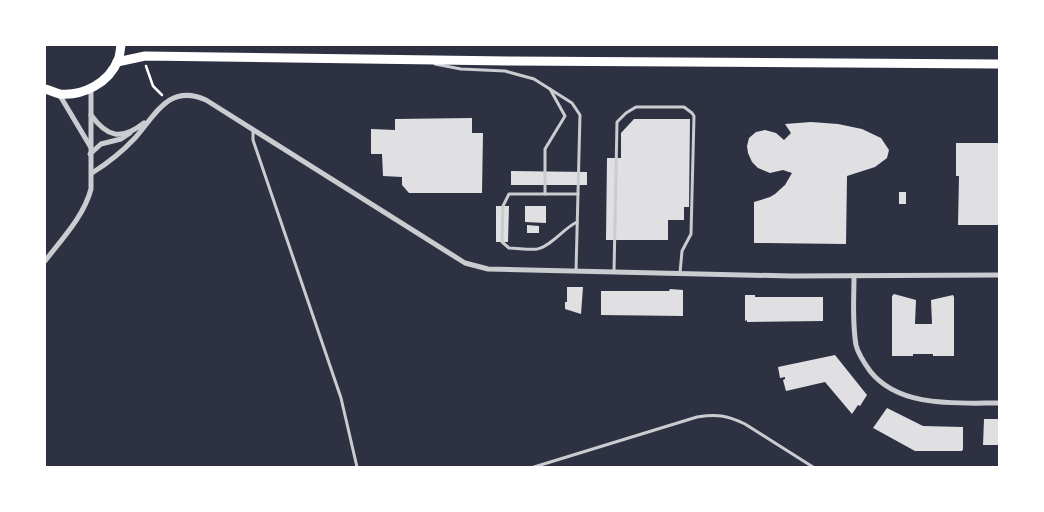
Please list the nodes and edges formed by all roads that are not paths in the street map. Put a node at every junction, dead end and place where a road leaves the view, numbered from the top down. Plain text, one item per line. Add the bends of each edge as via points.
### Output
1 (122, 45) edge
2 (413, 59) junction
3 (118, 62) junction
4 (999, 64) edge
5 (91, 88) junction
6 (549, 88) junction
7 (45, 89) edge
8 (59, 94) junction
9 (90, 115) junction
10 (150, 117) junction
11 (253, 129) junction
12 (133, 132) junction
13 (90, 146) junction
14 (90, 155) junction
15 (92, 173) junction
16 (545, 194) junction
17 (578, 194) junction
18 (577, 222) junction
19 (45, 261) edge
20 (576, 271) junction
21 (614, 272) junction
22 (680, 274) junction
23 (999, 275) edge
24 (854, 276) junction
25 (999, 403) edge
26 (358, 467) edge
27 (534, 467) edge
28 (813, 467) edge

1 - 3 main road
2 - 3 main road via 145,56
2 - 4 main road
2 - 6 lane via 461,69 505,71 534,79
3 - 5 main road
5 - 8 main road
5 - 9 street
6 - 16 lane via 565,116 545,149
6 - 17 lane via 572,103 580,115
7 - 8 main road
8 - 13 street
9 - 12 street via 112,134
9 - 13 street
10 - 11 street via 163,104 191,96 206,100
10 - 12 street
10 - 15 street via 135,138
11 - 20 street via 465,263 488,269
11 - 26 lane via 253,140 341,398
12 - 14 street via 101,144
13 - 14 street
14 - 15 street
15 - 19 street via 91,189 82,210
16 - 17 lane
16 - 18 lane via 509,194 503,206 502,242 505,246 539,249
17 - 18 lane
18 - 20 lane
20 - 21 street
21 - 22 street
21 - 22 lane via 617,122 636,107 684,107 694,116 691,234 682,251
22 - 24 street
23 - 24 street
24 - 25 street via 857,347 875,377 897,393 913,398
27 - 28 lane via 716,414 745,424

